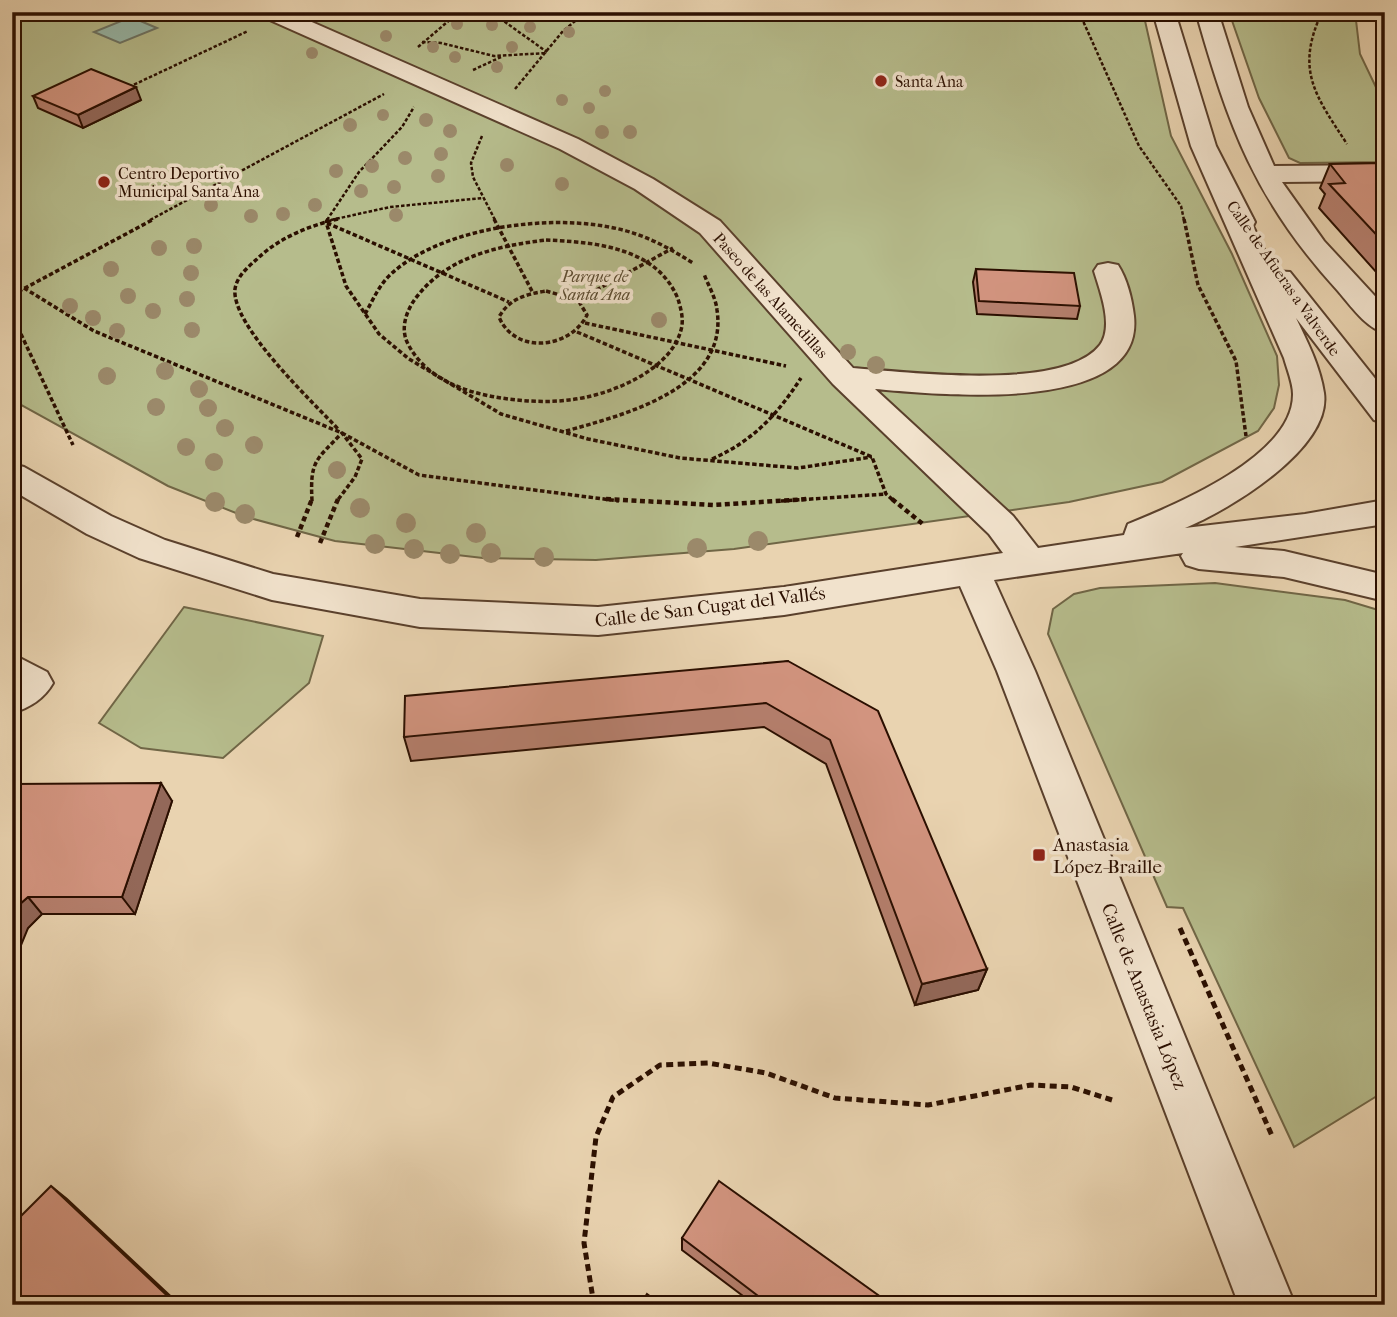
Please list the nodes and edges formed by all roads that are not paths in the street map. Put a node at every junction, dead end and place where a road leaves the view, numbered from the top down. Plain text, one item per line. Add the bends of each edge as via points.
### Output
1 (1164, 12) edge
2 (1207, 12) edge
3 (276, 15) edge
4 (1385, 173) edge
5 (1265, 174) junction
6 (1228, 201) junction
7 (1108, 271) dead end
8 (1385, 324) edge
9 (844, 376) junction
10 (1385, 412) edge
11 (12, 475) edge
12 (1385, 512) edge
13 (1096, 551) junction
14 (1029, 562) junction
15 (972, 572) junction
16 (1385, 588) edge
17 (12, 668) edge
18 (12, 698) edge
19 (1267, 1305) edge

1 - 6 street, Calle de Afueras a Valverde via 1193,127
2 - 5 street
3 - 9 street, Paseo de las Alamedillas via 438,86 490,121 569,144 645,184 710,227
4 - 5 street
5 - 8 street via 1335,273
6 - 10 street, Calle de Afueras a Valverde via 1273,268
6 - 13 street, Calle de San Cugat del Vallés via 1299,358 1309,395 1300,428 1279,454 1203,507
7 - 9 street via 1120,313 1120,332 1113,350 1092,368 1059,379 1007,385
9 - 14 street, Paseo de las Alamedillas via 1001,525
11 - 15 street, Calle de San Cugat del Vallés via 99,525 213,570 308,595 420,613 598,621 784,601
12 - 13 street, Calle de San Cugat del Vallés
13 - 14 street, Calle de San Cugat del Vallés
13 - 16 street, Calle de San Cugat del Vallés via 1229,557 1338,574
14 - 15 street, Calle de San Cugat del Vallés
15 - 19 street, Calle de Anastasia López via 1016,671
17 - 18 street via 33,683

